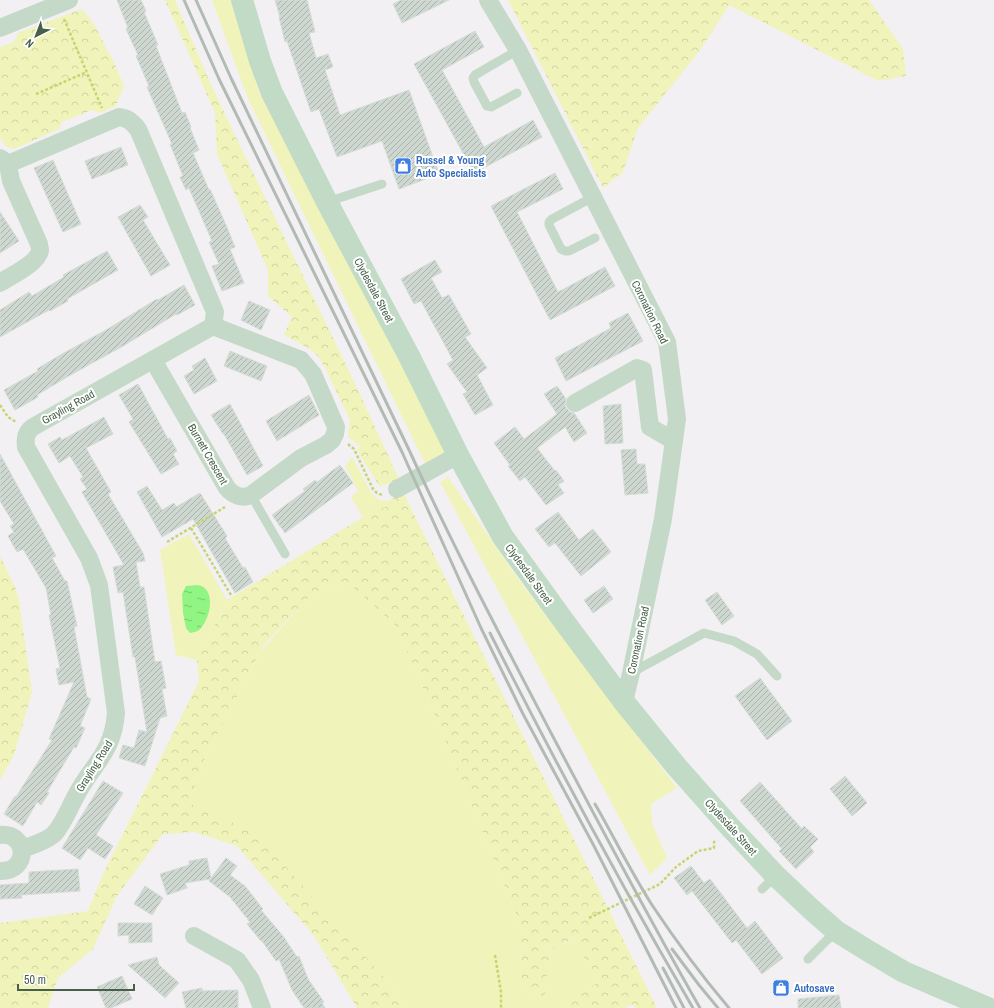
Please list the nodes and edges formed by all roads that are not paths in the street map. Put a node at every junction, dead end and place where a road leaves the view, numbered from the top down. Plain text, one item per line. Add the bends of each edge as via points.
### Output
1 (242, 0) edge
2 (488, 0) edge
3 (63, 2) edge
4 (0, 28) edge
5 (518, 50) junction
6 (517, 93) dead end
7 (4, 161) edge
8 (382, 184) dead end
9 (593, 197) junction
10 (327, 202) junction
11 (595, 238) dead end
12 (0, 283) edge
13 (213, 326) junction
14 (154, 360) junction
15 (575, 403) dead end
16 (674, 441) junction
17 (458, 455) junction
18 (397, 489) road end
19 (243, 495) junction
20 (286, 554) dead end
21 (631, 673) junction
22 (777, 676) dead end
23 (624, 702) junction
24 (0, 835) edge
25 (22, 849) junction
26 (0, 871) edge
27 (836, 931) junction
28 (194, 936) dead end
29 (808, 959) dead end
30 (262, 1008) edge
31 (988, 1008) edge

1 - 10 main road, Clydesdale Street via 272,93
2 - 5 street, Coronation Road
3 - 4 street
5 - 6 lane via 473,78 487,106 491,107
5 - 9 street, Coronation Road
7 - 12 street via 40,250 31,264
7 - 13 street via 119,117 133,123 138,129 215,312
8 - 10 lane
9 - 11 lane via 552,219 549,225 561,249 565,251
9 - 16 street, Coronation Road via 667,342 677,419
10 - 17 main road, Clydesdale Street via 409,356
13 - 14 street, Grayling Road
13 - 19 street via 301,360 313,374 336,427 332,440 326,445 300,458
14 - 19 street, Burnett Crescent via 227,488
14 - 25 street, Grayling Road via 33,426 25,438 26,447 89,558 99,585 116,713 111,741 61,824 54,834
15 - 16 street via 637,368 643,370 650,427
16 - 21 street, Coronation Road via 663,519
17 - 18 street
17 - 23 main road, Clydesdale Street via 503,537
19 - 20 lane
21 - 22 lane via 704,633 734,641 757,654
21 - 23 street, Coronation Road
23 - 27 main road, Clydesdale Street via 731,828 769,882
24 - 25 street via 11,836
25 - 26 street via 17,866 12,870
27 - 29 lane
27 - 31 main road, Clydesdale Street via 904,972
28 - 30 street via 237,960 251,980

